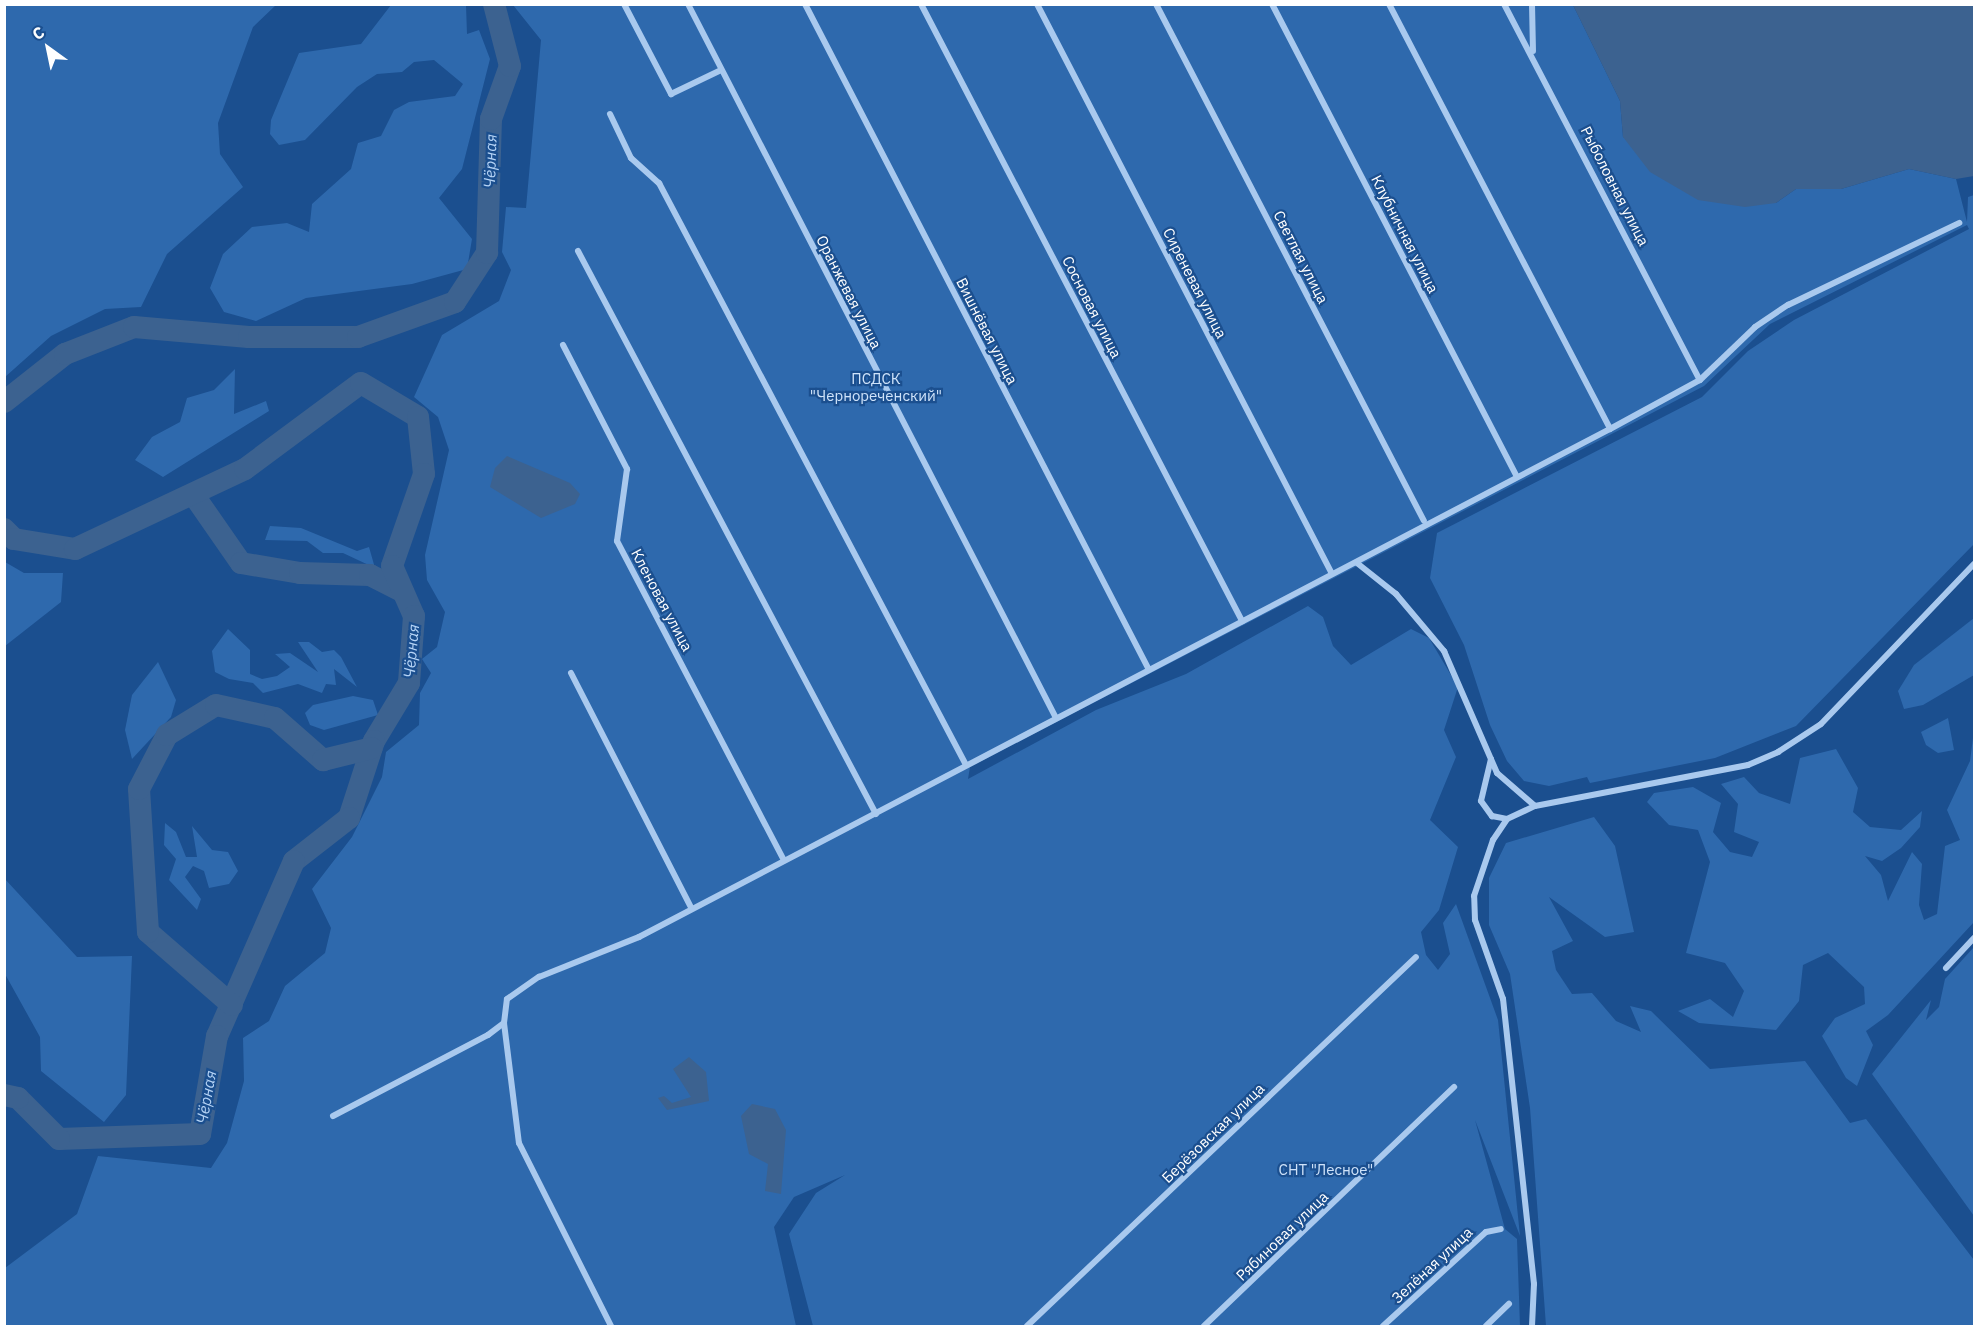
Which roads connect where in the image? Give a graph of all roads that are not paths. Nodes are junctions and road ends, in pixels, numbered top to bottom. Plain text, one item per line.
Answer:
1 (624, 4) edge
2 (688, 4) edge
3 (805, 4) edge
4 (921, 4) edge
5 (1037, 4) edge
6 (1156, 4) edge
7 (1272, 4) edge
8 (1389, 4) edge
9 (1504, 4) edge
10 (1532, 4) edge
11 (1533, 51) junction
12 (721, 70) junction
13 (609, 114) dead end
14 (1959, 223) dead end
15 (578, 251) dead end
16 (563, 345) dead end
17 (1700, 380) junction
18 (1610, 429) junction
19 (1516, 475) junction
20 (1424, 522) junction
21 (1357, 563) junction
22 (1974, 564) edge
23 (1331, 572) junction
24 (1242, 621) junction
25 (1148, 668) junction
26 (571, 673) dead end
27 (1056, 718) junction
28 (1491, 759) junction
29 (966, 765) junction
30 (1535, 806) junction
31 (876, 814) junction
32 (1507, 819) junction
33 (783, 859) junction
34 (690, 906) junction
35 (1974, 939) edge
36 (1416, 957) dead end
37 (1946, 968) dead end
38 (504, 1023) junction
39 (1454, 1088) dead end
40 (333, 1116) dead end
41 (1501, 1229) dead end
42 (1509, 1304) dead end
43 (611, 1326) edge
44 (1027, 1326) edge
45 (1204, 1326) edge
46 (1383, 1326) edge
47 (1486, 1326) edge
48 (1532, 1326) edge

1 - 12 street
2 - 12 street, Оранжевая улица
3 - 25 street, Вишнёвая улица
4 - 24 street, Сосновая улица
5 - 23 street, Сиреневая улица
6 - 20 street, Светлая улица
7 - 19 street, Клубничная улица
8 - 18 street
9 - 11 street, Рыболовная улица
10 - 11 street
11 - 17 street, Рыболовная улица
12 - 27 street, Оранжевая улица
13 - 29 street
14 - 17 street
15 - 31 street
16 - 33 street, Кленовая улица
17 - 18 street
18 - 19 street
19 - 20 street
20 - 21 street
21 - 23 street
21 - 28 street
22 - 30 street
23 - 24 street
24 - 25 street
25 - 27 street
26 - 34 street
27 - 29 street
28 - 30 street
28 - 32 street
29 - 31 street
30 - 32 street
31 - 33 street
32 - 48 street
33 - 34 street
34 - 38 street
35 - 37 street
36 - 44 street, Берёзовская улица
38 - 40 street
38 - 43 street
39 - 45 street, Рябиновая улица
41 - 46 street, Зелёная улица
42 - 47 street

